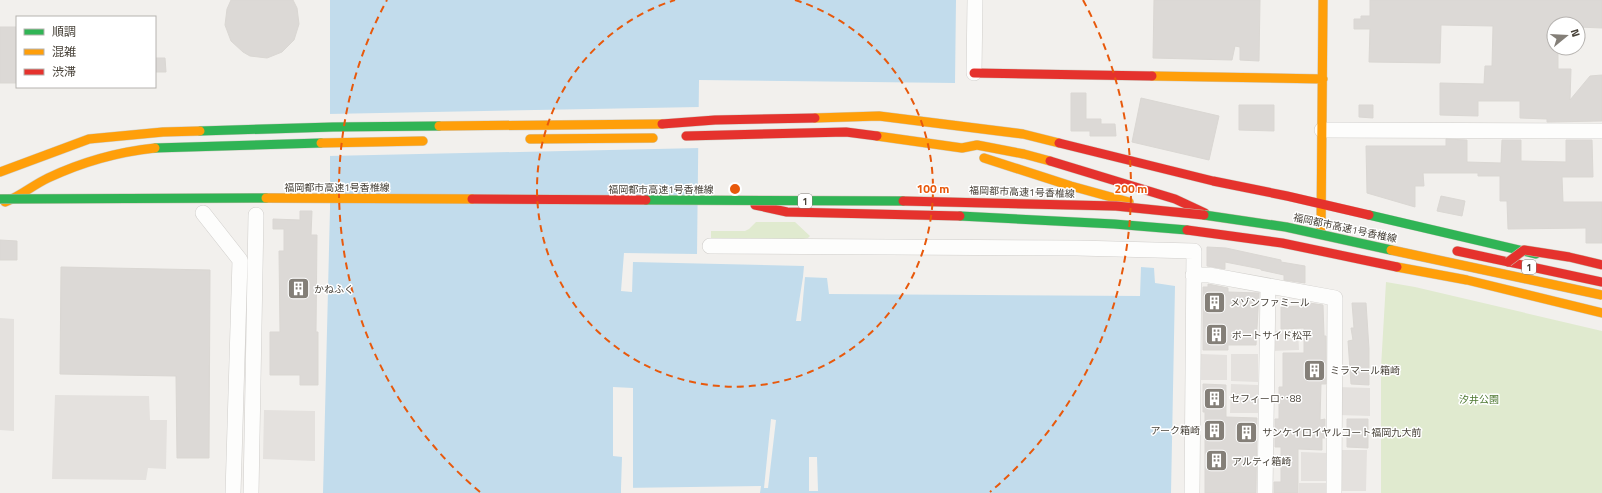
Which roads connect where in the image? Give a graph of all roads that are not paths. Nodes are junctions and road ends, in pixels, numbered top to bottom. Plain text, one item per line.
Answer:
1 (975, 0) edge
2 (1323, 0) edge
3 (974, 73) joint
4 (1323, 78) junction
5 (1322, 130) junction
6 (1602, 131) edge
7 (659, 137) dead end
8 (674, 137) dead end
9 (523, 139) dead end
10 (429, 140) dead end
11 (962, 148) junction
12 (0, 172) edge
13 (14, 188) dead end
14 (516, 190) dead end
15 (1058, 192) dead end
16 (50, 193) junction
17 (0, 194) edge
18 (0, 199) edge
19 (41, 199) junction
20 (731, 200) junction
21 (0, 203) edge
22 (1208, 204) dead end
23 (1322, 205) junction
24 (203, 213) dead end
25 (256, 215) dead end
26 (1209, 215) junction
27 (1311, 220) dead end
28 (1327, 223) dead end
29 (1321, 231) junction
30 (710, 246) dead end
31 (1449, 249) dead end
32 (1508, 262) junction
33 (1602, 265) edge
34 (1602, 272) edge
35 (1193, 275) junction
36 (1602, 282) edge
37 (1268, 286) junction
38 (1602, 292) edge
39 (1602, 295) edge
40 (1602, 313) edge
41 (233, 493) edge
42 (251, 493) edge
43 (1192, 493) edge
44 (1265, 493) edge
45 (1334, 493) edge

1 - 3 street
2 - 4 main road
3 - 4 main road
4 - 5 main road
5 - 6 street
5 - 23 main road
7 - 9 main road
8 - 11 main road
10 - 21 main road
11 - 26 main road
11 - 26 main road
12 - 23 main road
13 - 16 main road
14 - 16 main road, 福岡都市高速1号香椎線
15 - 22 main road, 福岡都市高速1号香椎線
16 - 17 main road, 福岡都市高速1号香椎線
17 - 19 main road, bridge
18 - 19 main road, 福岡都市高速1号香椎線 / 1, bridge
19 - 20 main road, 福岡都市高速1号香椎線 / 1, bridge
20 - 39 main road, 福岡都市高速1号香椎線 / 1, bridge
20 - 40 main road, bridge
23 - 29 main road
23 - 34 main road
24 - 41 street
25 - 42 street
26 - 29 main road
27 - 28 main road, 福岡都市高速1号香椎線
29 - 38 main road
30 - 35 street
31 - 32 main road, 1
32 - 33 main road, bridge
32 - 36 main road, 1
35 - 37 street
35 - 43 street
37 - 44 street
37 - 45 street

